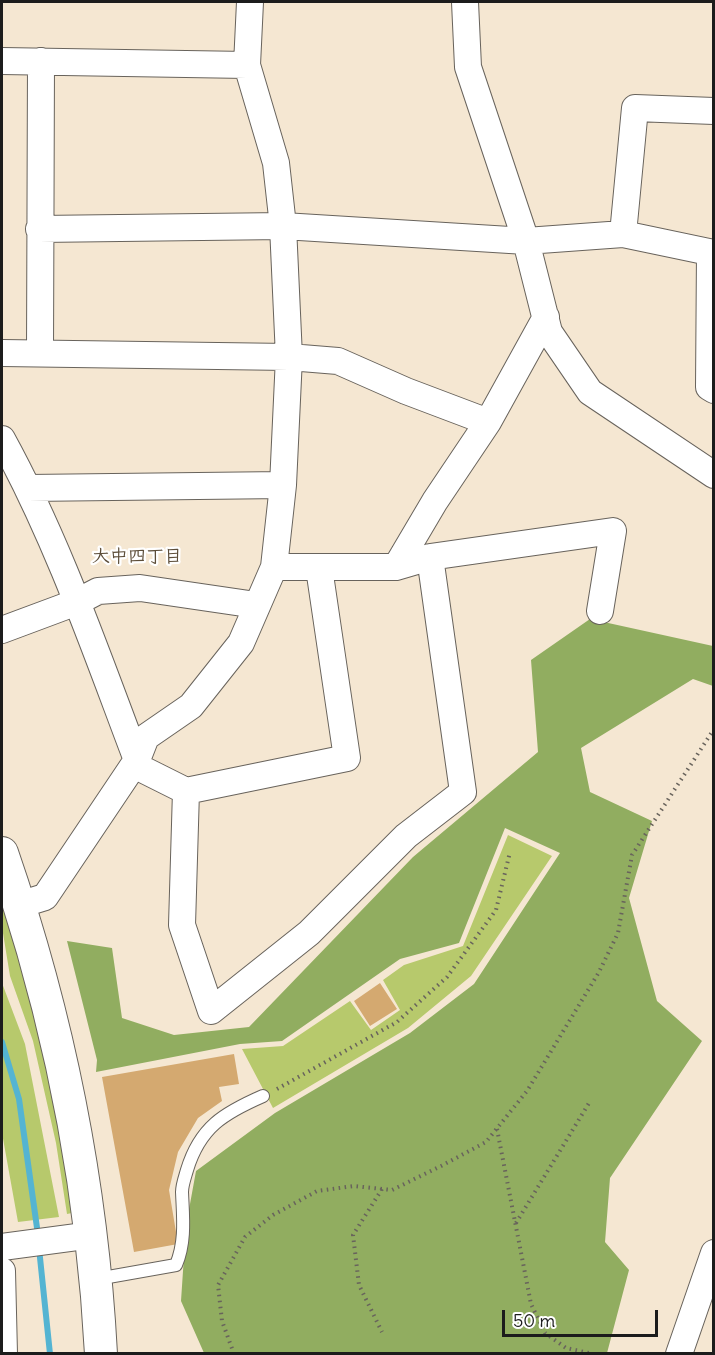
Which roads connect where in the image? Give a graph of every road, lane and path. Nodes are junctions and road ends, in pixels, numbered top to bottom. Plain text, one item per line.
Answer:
1 (250, 2) edge
2 (465, 2) edge
3 (2, 61) edge
4 (41, 62) junction
5 (247, 65) junction
6 (714, 111) edge
7 (283, 226) junction
8 (39, 229) junction
9 (622, 234) junction
10 (526, 241) junction
11 (712, 252) edge
12 (546, 317) junction
13 (2, 352) edge
14 (40, 352) junction
15 (289, 357) junction
16 (714, 390) edge
17 (488, 422) junction
18 (2, 439) edge
19 (714, 475) edge
20 (283, 485) junction
21 (28, 488) junction
22 (430, 557) junction
23 (274, 567) junction
24 (396, 567) junction
25 (319, 568) junction
26 (77, 603) junction
27 (256, 605) junction
28 (600, 610) dead end
29 (2, 630) edge
30 (714, 729) edge
31 (137, 760) junction
32 (186, 790) junction
33 (510, 852) dead end
34 (2, 853) edge
35 (19, 905) junction
36 (263, 1096) joint
37 (589, 1103) dead end
38 (496, 1128) junction
39 (382, 1189) junction
40 (515, 1224) junction
41 (92, 1235) junction
42 (13, 1246) edge
43 (714, 1253) edge
44 (2, 1271) edge
45 (96, 1279) junction
46 (382, 1332) dead end
47 (4, 1353) edge
48 (101, 1353) edge
49 (234, 1353) edge
50 (589, 1353) edge
51 (679, 1353) edge

1 - 5 street
2 - 10 street
3 - 4 street
4 - 5 street
4 - 8 street
5 - 7 street
6 - 9 street
7 - 8 street
7 - 10 street
7 - 15 street
8 - 14 street
9 - 10 street
9 - 11 street
10 - 12 street
11 - 16 street
12 - 17 street
12 - 19 street
13 - 14 street
14 - 15 street
15 - 17 street
15 - 20 street
17 - 24 street
18 - 21 street
20 - 21 street
20 - 23 street
21 - 26 street
22 - 24 street
22 - 28 street
22 - 32 street
23 - 25 street
23 - 27 street
24 - 25 street
25 - 32 street
26 - 27 street
26 - 29 street
26 - 31 street
27 - 31 street
30 - 38 path
31 - 32 street
31 - 35 street
33 - 36 path
34 - 35 street
35 - 41 street
36 - 45 lane
37 - 40 path
38 - 39 path
38 - 40 path
39 - 46 path
39 - 49 path
40 - 50 path
41 - 42 street
41 - 45 street
43 - 51 street
44 - 47 street
45 - 48 street

